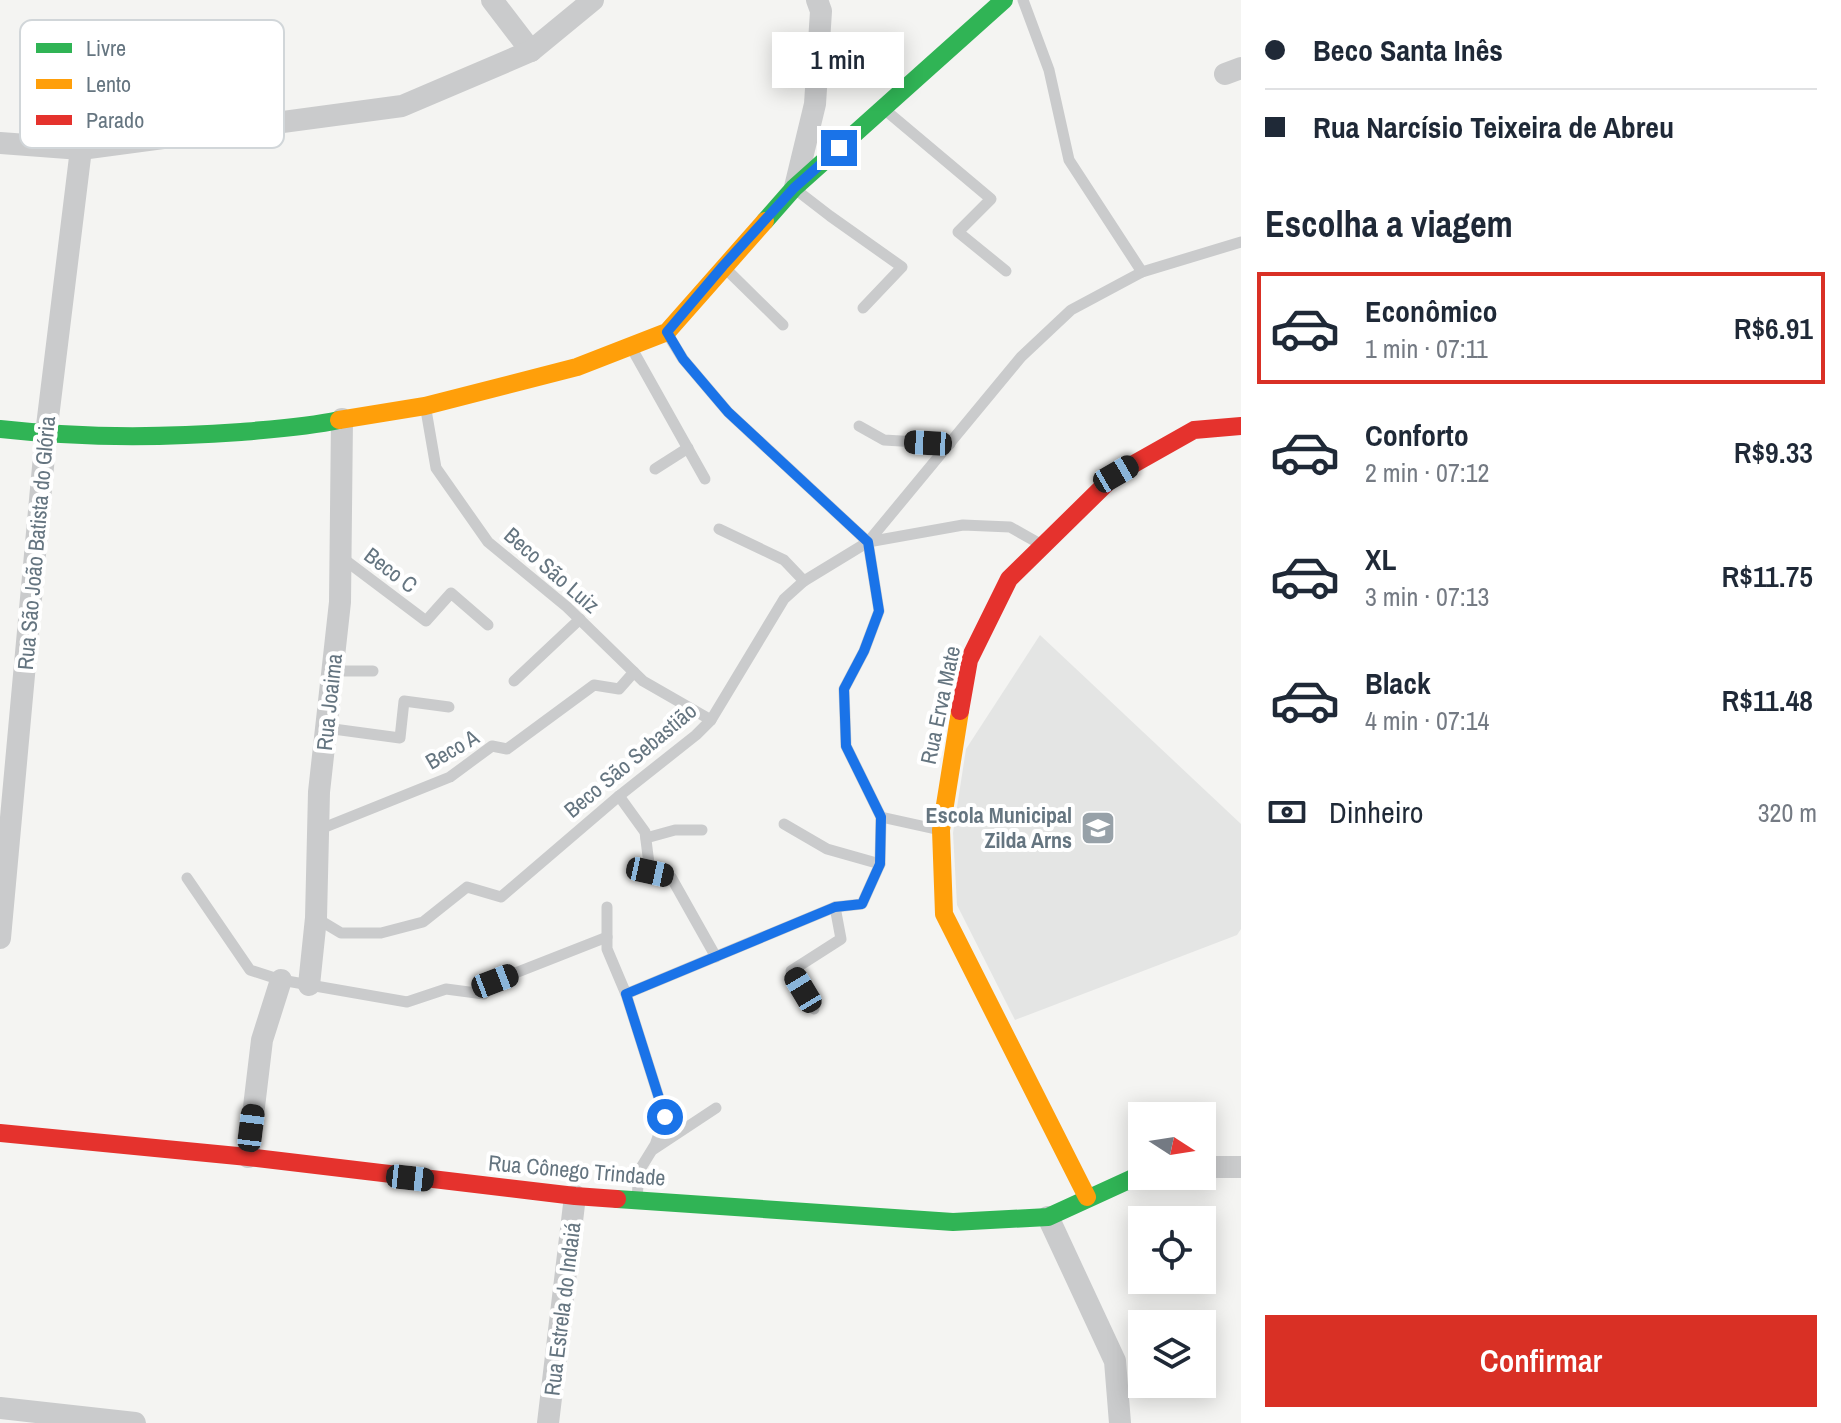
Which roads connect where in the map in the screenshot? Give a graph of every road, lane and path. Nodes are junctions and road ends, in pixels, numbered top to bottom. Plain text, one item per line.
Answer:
1 (492, 0) edge
2 (593, 0) edge
3 (817, 0) edge
4 (1004, 0) edge
5 (1023, 0) edge
6 (531, 51) junction
7 (883, 109) junction
8 (284, 122) edge
9 (0, 143) edge
10 (20, 144) edge
11 (68, 148) edge
12 (88, 148) edge
13 (81, 149) junction
14 (794, 188) junction
15 (1241, 242) edge
16 (723, 266) junction
17 (1006, 271) dead end
18 (1142, 272) junction
19 (863, 308) dead end
20 (783, 325) dead end
21 (667, 332) junction
22 (631, 346) junction
23 (425, 406) junction
24 (342, 419) junction
25 (859, 426) dead end
26 (1241, 426) edge
27 (0, 429) edge
28 (46, 434) junction
29 (950, 444) junction
30 (688, 448) junction
31 (655, 469) dead end
32 (705, 479) dead end
33 (719, 529) dead end
34 (868, 542) junction
35 (1043, 545) junction
36 (340, 557) junction
37 (804, 581) junction
38 (580, 619) junction
39 (488, 625) dead end
40 (333, 671) junction
41 (373, 671) dead end
42 (634, 672) junction
43 (514, 681) dead end
44 (449, 707) dead end
45 (711, 720) junction
46 (326, 728) junction
47 (619, 796) junction
48 (881, 817) junction
49 (784, 824) dead end
50 (318, 830) junction
51 (702, 830) dead end
52 (941, 830) junction
53 (646, 838) junction
54 (880, 864) junction
55 (187, 878) dead end
56 (607, 907) dead end
57 (835, 907) junction
58 (316, 918) junction
59 (607, 937) junction
60 (0, 938) edge
61 (716, 957) junction
62 (281, 980) junction
63 (309, 985) junction
64 (626, 994) junction
65 (814, 1009) dead end
66 (716, 1108) dead end
67 (0, 1133) edge
68 (650, 1152) junction
69 (248, 1157) junction
70 (1216, 1167) edge
71 (1241, 1167) edge
72 (1128, 1180) edge
73 (575, 1196) junction
74 (1087, 1197) junction
75 (637, 1200) junction
76 (1048, 1217) junction
77 (0, 1408) edge
78 (135, 1423) edge
79 (548, 1423) edge
80 (1120, 1423) edge

1 - 6 street
2 - 6 street
3 - 14 street
4 - 7 street
5 - 18 lane
6 - 8 street
7 - 14 street
7 - 17 lane
9 - 10 street
11 - 13 street
12 - 13 street
13 - 28 street, Rua São João Batista do Glória
14 - 16 street
14 - 19 lane
15 - 18 lane, Beco São Sebastião
16 - 20 lane
16 - 21 street
18 - 29 lane, Beco São Sebastião
21 - 22 street
21 - 34 lane
22 - 23 street
22 - 30 lane
23 - 24 street
23 - 38 lane, Beco São Luiz
24 - 28 street
24 - 36 street, Rua Joaima
25 - 29 lane
26 - 35 street, Rua Erva Mate
27 - 28 street
28 - 60 street, Rua São João Batista do Glória
29 - 34 lane, Beco São Sebastião
30 - 31 lane
30 - 32 lane
33 - 37 lane
34 - 35 lane
34 - 37 lane, Beco São Sebastião
34 - 48 lane
35 - 52 street, Rua Erva Mate
36 - 39 lane, Beco C
36 - 40 street, Rua Joaima
37 - 45 lane, Beco São Sebastião
38 - 42 lane, Beco São Luiz
38 - 43 lane
40 - 41 lane
40 - 46 street, Rua Joaima
42 - 45 lane, Beco São Luiz
42 - 50 lane, Beco A
44 - 46 lane
45 - 47 lane, Beco São Sebastião
46 - 50 street, Rua Joaima
47 - 53 lane
47 - 58 lane, Beco São Sebastião
48 - 52 lane
48 - 54 lane
49 - 54 lane
50 - 58 street, Rua Joaima
51 - 53 lane
52 - 74 street, Rua Erva Mate
53 - 61 lane
54 - 57 lane
55 - 62 lane
56 - 59 lane
57 - 61 lane
57 - 65 lane
58 - 63 street, Rua Joaima
59 - 63 lane
59 - 64 lane
61 - 64 lane
62 - 63 lane
62 - 69 street
64 - 68 lane
66 - 68 lane
67 - 69 street, Rua Cônego Trindade
68 - 75 lane
69 - 73 street, Rua Cônego Trindade
70 - 71 street
72 - 74 street, Rua Cônego Trindade
73 - 75 street, Rua Cônego Trindade
73 - 79 street, Rua Estrela do Indaiá
74 - 76 street, Rua Cônego Trindade
75 - 76 street, Rua Cônego Trindade
76 - 80 street
77 - 78 street

